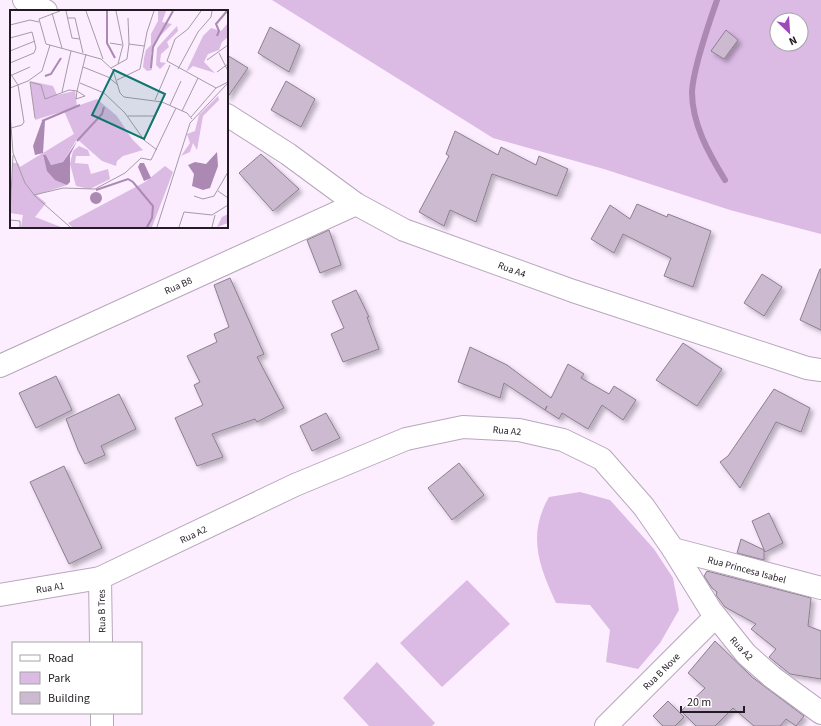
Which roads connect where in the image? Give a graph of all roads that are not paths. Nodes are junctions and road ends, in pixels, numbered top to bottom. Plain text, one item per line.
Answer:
1 (24, 0) edge
2 (44, 10) edge
3 (228, 116) edge
4 (356, 204) junction
5 (0, 366) edge
6 (821, 370) edge
7 (673, 550) junction
8 (100, 578) junction
9 (821, 588) edge
10 (0, 595) edge
11 (715, 617) junction
12 (101, 642) edge
13 (821, 713) edge
14 (102, 714) edge
15 (102, 726) edge
16 (606, 726) edge

1 - 2 street
3 - 4 street, Rua A4
4 - 5 street, Rua B8
4 - 6 street, Rua A4
7 - 8 street, Rua A2
7 - 9 street, Rua Princesa Isabel
7 - 11 street, Rua A2
8 - 10 street, Rua A1
8 - 12 street, Rua B Tres
11 - 13 street, Rua A2
11 - 16 street, Rua B Nove
14 - 15 street

